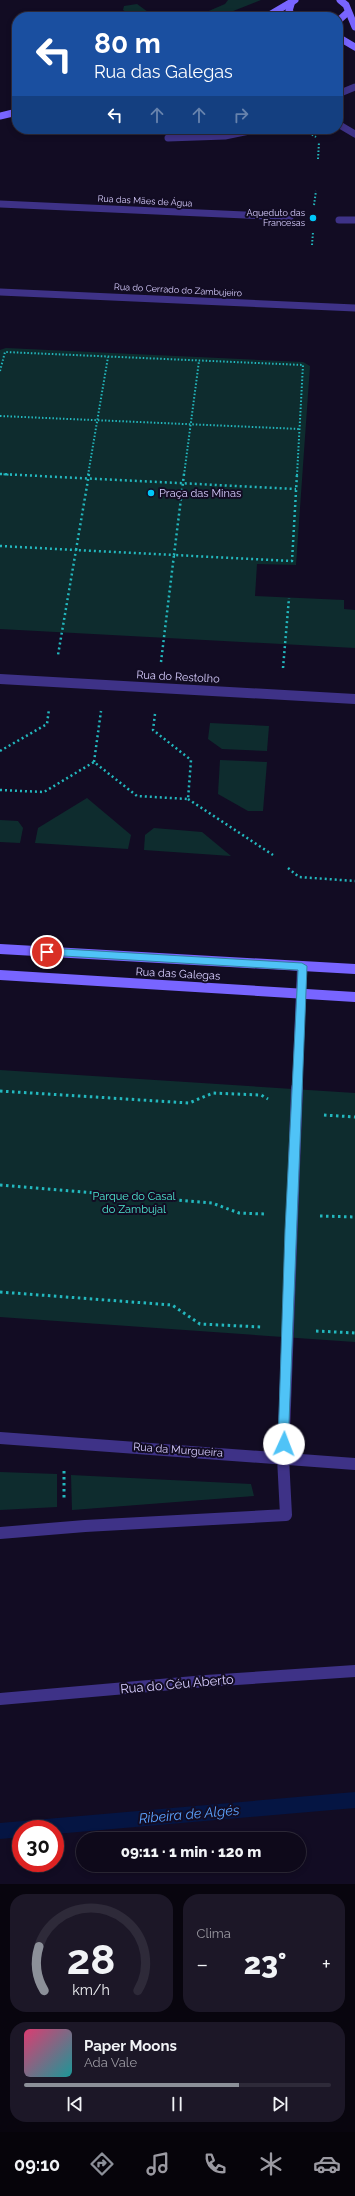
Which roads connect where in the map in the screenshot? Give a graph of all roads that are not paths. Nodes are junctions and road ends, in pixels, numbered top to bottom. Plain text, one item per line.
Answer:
1 (340, 0) edge
2 (294, 1) edge
3 (348, 6) edge
4 (275, 12) edge
5 (289, 12) edge
6 (355, 27) edge
7 (343, 40) edge
8 (355, 47) edge
9 (355, 87) edge
10 (343, 92) edge
11 (12, 113) edge
12 (0, 116) edge
13 (12, 120) edge
14 (0, 121) edge
15 (343, 127) edge
16 (235, 134) edge
17 (355, 134) edge
18 (168, 138) dead end
19 (0, 204) edge
20 (290, 217) dead end
21 (339, 220) dead end
22 (355, 220) edge
23 (0, 292) edge
24 (355, 308) edge
25 (0, 679) edge
26 (355, 699) edge
27 (0, 949) edge
28 (302, 966) junction
29 (355, 969) edge
30 (0, 975) edge
31 (301, 994) junction
32 (355, 997) edge
33 (0, 1438) edge
34 (284, 1458) junction
35 (355, 1464) edge
36 (0, 1533) edge
37 (355, 1671) edge
38 (0, 1699) edge

1 - 3 street
2 - 4 street
2 - 5 street
3 - 6 street
7 - 8 street
9 - 10 street
11 - 12 street
13 - 14 street
15 - 17 street
16 - 18 street
19 - 20 street, Rua das Mães de Água
21 - 22 street
23 - 24 street, Rua do Cerrado do Zambujeiro
25 - 26 street, Rua do Restolho
27 - 28 street, Rua das Galegas
28 - 29 street, Rua das Galegas
28 - 31 street
30 - 31 street, Rua das Galegas
31 - 32 street, Rua das Galegas
31 - 34 street
33 - 34 street, Rua da Murgueira
34 - 35 street, Rua da Murgueira
34 - 36 street
37 - 38 street, Rua do Céu Aberto

